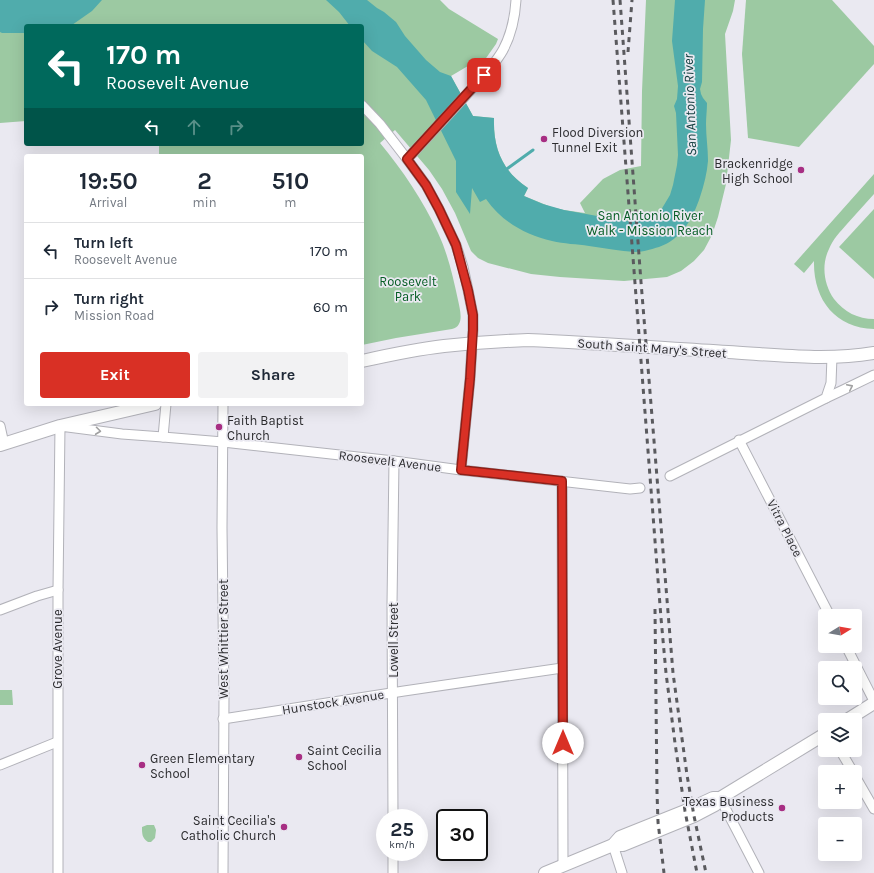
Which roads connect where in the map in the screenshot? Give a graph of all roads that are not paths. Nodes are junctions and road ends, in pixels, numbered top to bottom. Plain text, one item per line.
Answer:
1 (516, 0) edge
2 (364, 107) edge
3 (407, 159) junction
4 (472, 343) junction
5 (873, 356) edge
6 (832, 357) junction
7 (364, 361) edge
8 (874, 375) edge
9 (826, 398) junction
10 (146, 406) edge
11 (166, 406) edge
12 (223, 406) edge
13 (0, 426) edge
14 (60, 426) junction
15 (163, 437) junction
16 (739, 440) junction
17 (223, 442) junction
18 (2, 445) edge
19 (394, 461) junction
20 (461, 470) junction
21 (670, 476) dead end
22 (562, 481) junction
23 (640, 488) dead end
24 (58, 590) junction
25 (826, 609) edge
26 (0, 610) edge
27 (850, 653) edge
28 (562, 668) junction
29 (393, 692) junction
30 (874, 702) edge
31 (858, 713) edge
32 (223, 719) junction
33 (818, 738) edge
34 (57, 742) junction
35 (0, 765) edge
36 (862, 788) edge
37 (720, 798) junction
38 (393, 809) edge
39 (874, 809) edge
40 (614, 845) junction
41 (393, 861) edge
42 (563, 866) junction
43 (58, 873) edge
44 (223, 873) edge
45 (393, 873) edge
46 (545, 873) edge
47 (622, 873) edge
48 (759, 873) edge

1 - 3 street
2 - 3 street
3 - 4 street
4 - 6 main road, South Saint Mary's Street
4 - 7 main road
4 - 20 street
5 - 6 main road, South Saint Mary's Street
6 - 9 street
9 -> 8 street
9 - 16 street
10 - 14 main road, Roosevelt Avenue
11 - 15 street
12 - 17 street, West Whittier Street
13 - 18 street
14 -> 15 street, Roosevelt Avenue
14 - 18 main road, Roosevelt Avenue
14 - 24 street, Grove Avenue
15 - 17 street, Roosevelt Avenue
16 - 21 street
16 - 25 street, Vitra Place
17 - 19 street, Roosevelt Avenue
17 - 32 street, West Whittier Street
19 - 20 street, Roosevelt Avenue
19 - 29 street, Lowell Street
20 - 22 street, Roosevelt Avenue
22 - 23 street, Roosevelt Avenue
22 - 28 street
24 - 26 street
24 - 34 street, Grove Avenue
27 - 30 street
28 - 29 street, Hunstock Avenue
28 - 42 street
29 - 32 street, Hunstock Avenue
29 - 38 street, Lowell Street
30 - 31 main road
32 - 44 street, West Whittier Street
33 - 37 main road
34 - 35 street
34 - 43 street, Grove Avenue
36 - 39 street
37 - 40 main road
37 - 48 street
40 - 42 main road
40 - 47 street
41 - 45 street
42 - 46 main road

